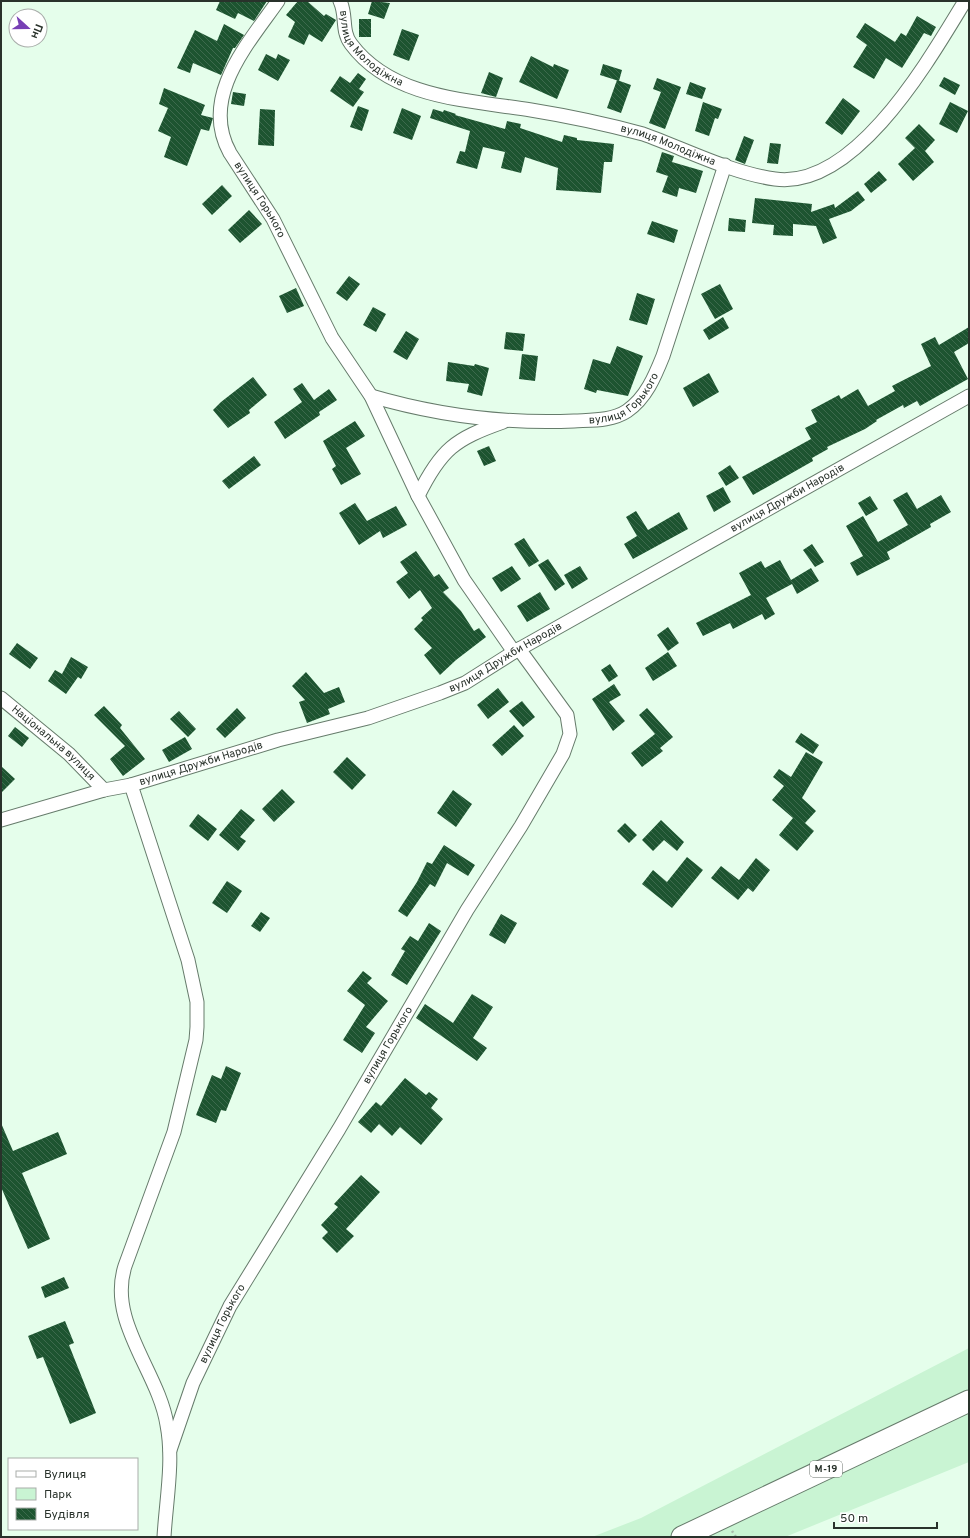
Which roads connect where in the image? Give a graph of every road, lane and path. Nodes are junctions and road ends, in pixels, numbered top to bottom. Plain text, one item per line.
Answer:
1 (278, 1) edge
2 (340, 1) edge
3 (965, 1) edge
4 (726, 165) junction
5 (371, 396) junction
6 (969, 396) edge
7 (507, 420) junction
8 (418, 496) junction
9 (517, 650) junction
10 (1, 698) edge
11 (131, 784) junction
12 (104, 790) junction
13 (1, 820) edge
14 (969, 1401) edge
15 (170, 1450) junction
16 (164, 1537) edge
17 (682, 1537) edge

1 - 5 street, вулиця Горького
2 - 4 street, вулиця Молодіжна
3 - 4 street, вулиця Молодіжна
4 - 7 street, вулиця Горького
5 - 7 street, вулиця Горького
5 - 8 street, вулиця Горького
6 - 9 street, вулиця Дружби Народів
7 - 8 street
8 - 9 street, вулиця Горького
9 - 11 street, вулиця Дружби Народів
9 - 15 street, вулиця Горького
10 - 12 street, Національна вулиця
11 - 12 street, вулиця Дружби Народів
11 - 15 street
12 - 13 street, вулиця Дружби Народів
14 - 17 highway, М-19
15 - 16 street

